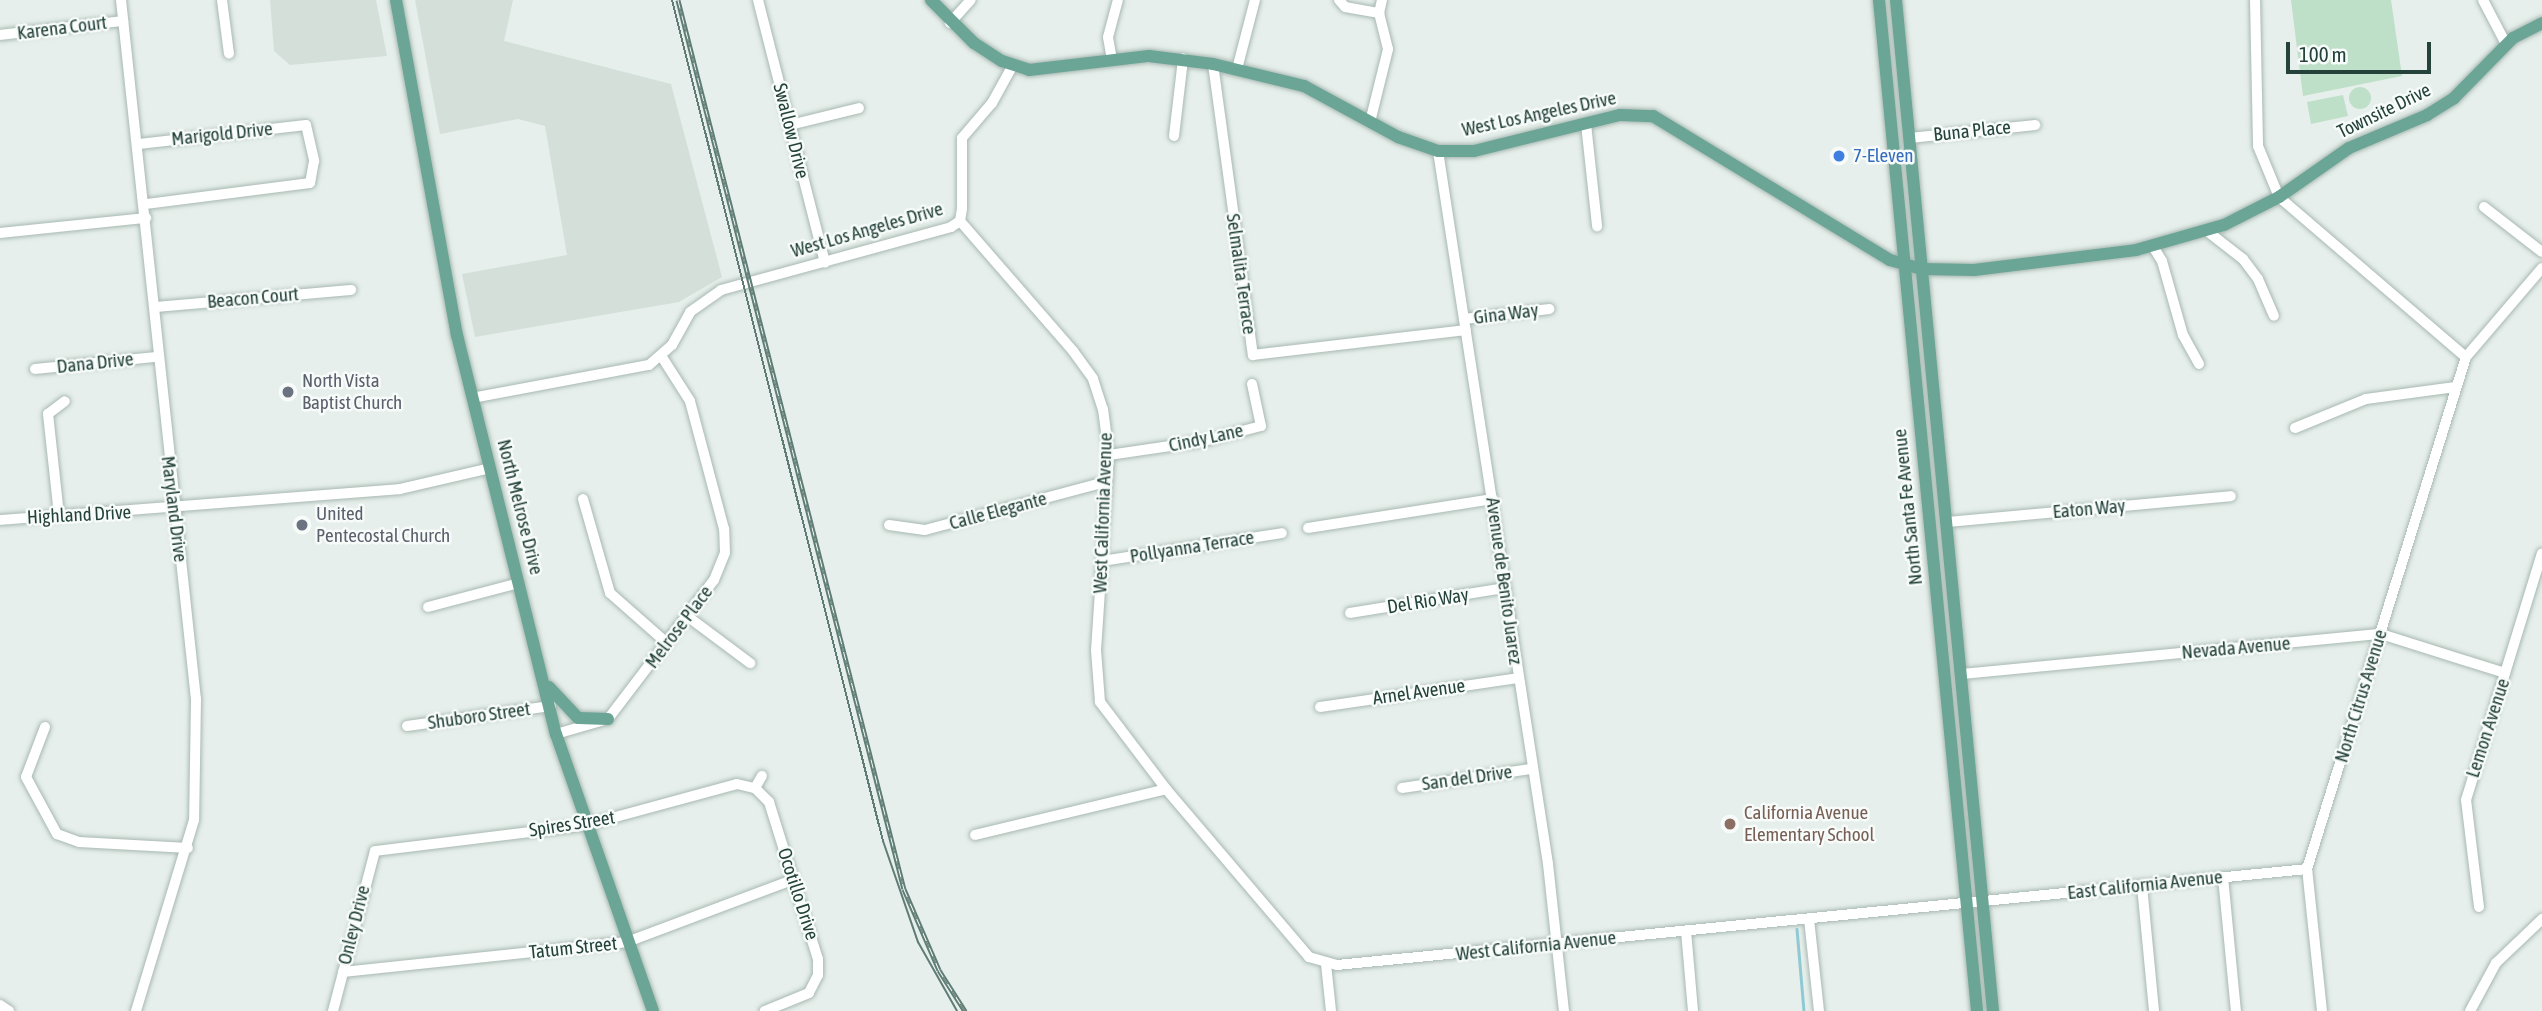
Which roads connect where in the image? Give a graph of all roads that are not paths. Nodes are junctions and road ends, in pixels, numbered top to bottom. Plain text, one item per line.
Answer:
1 (121, 0) edge
2 (222, 0) edge
3 (396, 0) edge
4 (758, 0) edge
5 (931, 0) edge
6 (971, 0) edge
7 (1118, 0) edge
8 (1255, 0) edge
9 (1339, 0) edge
10 (1382, 0) edge
11 (1879, 0) edge
12 (1896, 0) edge
13 (2255, 0) edge
14 (2483, 0) edge
15 (1379, 13) junction
16 (123, 21) junction
17 (950, 23) junction
18 (2542, 23) edge
19 (0, 35) edge
20 (2506, 44) junction
21 (229, 54) dead end
22 (1183, 59) junction
23 (1112, 60) junction
24 (1213, 64) junction
25 (1013, 65) junction
26 (1237, 69) junction
27 (859, 108) dead end
28 (1370, 122) junction
29 (1586, 124) junction
30 (790, 125) junction
31 (2035, 125) dead end
32 (1174, 136) dead end
33 (1910, 138) junction
34 (139, 144) junction
35 (1438, 152) junction
36 (2279, 197) junction
37 (145, 204) junction
38 (2484, 206) dead end
39 (146, 218) junction
40 (960, 221) junction
41 (1597, 226) dead end
42 (2207, 231) junction
43 (0, 233) edge
44 (2152, 246) junction
45 (2542, 252) edge
46 (825, 263) junction
47 (1904, 264) junction
48 (2542, 268) edge
49 (1922, 269) junction
50 (351, 290) dead end
51 (155, 307) junction
52 (1549, 309) dead end
53 (2274, 316) dead end
54 (1464, 319) junction
55 (1466, 330) junction
56 (156, 357) junction
57 (662, 357) junction
58 (2466, 357) junction
59 (2199, 364) dead end
60 (35, 369) dead end
61 (1252, 384) dead end
62 (2455, 387) junction
63 (472, 398) junction
64 (65, 401) dead end
65 (2295, 428) dead end
66 (1109, 455) junction
67 (491, 468) junction
68 (1106, 482) junction
69 (2231, 496) dead end
70 (583, 499) dead end
71 (1493, 499) junction
72 (173, 510) junction
73 (58, 515) junction
74 (0, 520) edge
75 (1947, 522) junction
76 (889, 525) dead end
77 (1308, 528) dead end
78 (1282, 533) dead end
79 (2542, 553) edge
80 (1102, 561) junction
81 (519, 583) junction
82 (1505, 588) junction
83 (428, 607) dead end
84 (1350, 613) dead end
85 (687, 616) junction
86 (2381, 634) junction
87 (667, 643) junction
88 (750, 663) dead end
89 (2505, 673) junction
90 (1962, 674) junction
91 (1518, 677) junction
92 (545, 681) junction
93 (551, 706) junction
94 (1320, 707) dead end
95 (608, 719) junction
96 (407, 726) dead end
97 (45, 727) dead end
98 (556, 734) junction
99 (1951, 739) junction
100 (1531, 769) junction
101 (762, 776) dead end
102 (755, 788) junction
103 (1402, 788) dead end
104 (1166, 789) junction
105 (1974, 804) junction
106 (586, 825) junction
107 (975, 835) dead end
108 (385, 846) joint
109 (188, 848) junction
110 (2306, 869) junction
111 (2223, 877) junction
112 (792, 880) junction
113 (2142, 886) junction
114 (1983, 903) junction
115 (1968, 904) junction
116 (2479, 907) dead end
117 (1809, 919) junction
118 (2542, 919) edge
119 (1686, 931) junction
120 (627, 942) junction
121 (1558, 943) junction
122 (1326, 964) junction
123 (343, 972) junction
124 (0, 1005) edge
125 (9, 1011) edge
126 (136, 1011) edge
127 (333, 1011) edge
128 (653, 1011) edge
129 (765, 1011) edge
130 (1331, 1011) edge
131 (1564, 1011) edge
132 (1693, 1011) edge
133 (1819, 1011) edge
134 (1977, 1011) edge
135 (1993, 1011) edge
136 (2154, 1011) edge
137 (2236, 1011) edge
138 (2322, 1011) edge
139 (2470, 1011) edge

1 - 16 street, Maryland Drive
2 - 21 street
3 - 63 main road, North Melrose Drive
4 - 30 street, Swallow Drive
5 - 17 main road
6 - 17 street
7 - 23 street
8 - 26 street
9 - 15 street
10 - 15 street
11 - 47 main road, North Santa Fe Avenue
12 - 33 main road, North Santa Fe Avenue
13 - 36 street
14 - 20 street
15 - 28 street
16 - 19 street, Karena Court
16 - 34 street, Maryland Drive
17 - 25 main road
18 - 20 main road, Townsite Drive
20 - 36 main road, Townsite Drive
22 - 23 main road, West Los Angeles Drive
22 - 24 main road, West Los Angeles Drive
22 - 32 street
23 - 25 main road, West Los Angeles Drive
24 - 26 main road, West Los Angeles Drive
24 - 55 street, Selmalita Terrace
25 - 40 street, West Los Angeles Drive
26 - 28 main road, West Los Angeles Drive
27 - 30 street
28 - 35 main road, West Los Angeles Drive
29 - 35 main road, West Los Angeles Drive
29 - 41 street
29 - 47 main road, West Los Angeles Drive
30 - 46 street, Swallow Drive
31 - 33 street, Buna Place
33 - 49 main road, North Santa Fe Avenue
34 - 37 street, Maryland Drive
34 - 37 street, Marigold Drive
35 - 54 street, Avenue de Benito Juarez
36 - 42 main road, Townsite Drive
36 - 58 street
37 - 39 street, Maryland Drive
38 - 45 street
39 - 43 street
39 - 51 street, Maryland Drive
40 - 46 street, West Los Angeles Drive
40 - 66 street, West California Avenue
42 - 44 main road, Townsite Drive
42 - 53 street
44 - 49 main road, Townsite Drive
44 - 59 street
46 - 57 street, West Los Angeles Drive
47 - 49 main road, West Los Angeles Drive
47 - 99 main road, North Santa Fe Avenue
48 - 58 street
49 - 75 main road, North Santa Fe Avenue
50 - 51 street, Beacon Court
51 - 56 street, Maryland Drive
52 - 54 street, Gina Way
54 - 55 street, Avenue de Benito Juarez
55 - 71 street, Avenue de Benito Juarez
56 - 60 street, Dana Drive
56 - 72 street, Maryland Drive
57 - 63 street
57 - 85 street, Melrose Place
58 - 62 street, North Citrus Avenue
61 - 66 street, Cindy Lane
62 - 65 street
62 - 86 street, North Citrus Avenue
63 - 67 main road, North Melrose Drive
64 - 73 street
66 - 68 street, West California Avenue
67 - 72 street, Highland Drive
67 - 81 main road, North Melrose Drive
68 - 76 street, Calle Elegante
68 - 80 street, West California Avenue
69 - 75 street, Eaton Way
70 - 87 street
71 - 77 street
71 - 82 street, Avenue de Benito Juarez
72 - 73 street, Highland Drive
72 - 109 street, Maryland Drive
73 - 74 street, Highland Drive
75 - 90 main road, North Santa Fe Avenue
78 - 80 street, Pollyanna Terrace
79 - 89 street, Lemon Avenue
80 - 104 street, West California Avenue
81 - 83 street
81 - 92 main road, North Melrose Drive
82 - 84 street, Del Rio Way
82 - 91 street, Avenue de Benito Juarez
85 - 87 street, Melrose Place
85 - 88 street
86 - 89 street, Nevada Avenue
86 - 90 street, Nevada Avenue
86 - 110 street, North Citrus Avenue
87 - 95 street, Melrose Place
89 - 116 street, Lemon Avenue
90 - 105 main road, North Santa Fe Avenue
91 - 94 street, Arnel Avenue
91 - 100 street, Avenue de Benito Juarez
92 - 93 main road, North Melrose Drive
92 - 95 main road
93 - 96 street, Shuboro Street
93 - 98 main road, North Melrose Drive
95 - 98 street
97 - 109 street
98 - 106 main road, North Melrose Drive
99 - 105 main road
99 - 115 main road, North Santa Fe Avenue
100 - 103 street, San del Drive
100 - 121 street, Avenue de Benito Juarez
101 - 102 street
102 - 106 street, Spires Street
102 - 112 street, Ocotillo Drive
104 - 107 street
104 - 122 street, West California Avenue
105 - 114 main road, North Santa Fe Avenue
106 - 108 street, Spires Street
106 - 120 main road, North Melrose Drive
108 - 123 street, Onley Drive
109 - 126 street, Maryland Drive
110 - 111 street, East California Avenue
110 - 138 street, North Citrus Avenue
111 - 113 street, East California Avenue
111 - 137 street
112 - 120 street, Tatum Street
112 - 129 street, Ocotillo Drive
113 - 114 street, East California Avenue
113 - 136 street
114 - 115 street, West California Avenue
114 - 135 main road, North Santa Fe Avenue
115 - 117 street, West California Avenue
115 - 134 main road, North Santa Fe Avenue
117 - 119 street, West California Avenue
117 - 133 street
118 - 139 street
119 - 121 street, West California Avenue
119 - 132 street
120 - 123 street, Tatum Street
120 - 128 main road, North Melrose Drive
121 - 122 street, West California Avenue
121 - 131 street, Avenue de Benito Juarez
122 - 130 street
123 - 127 street, Onley Drive
124 - 125 street

